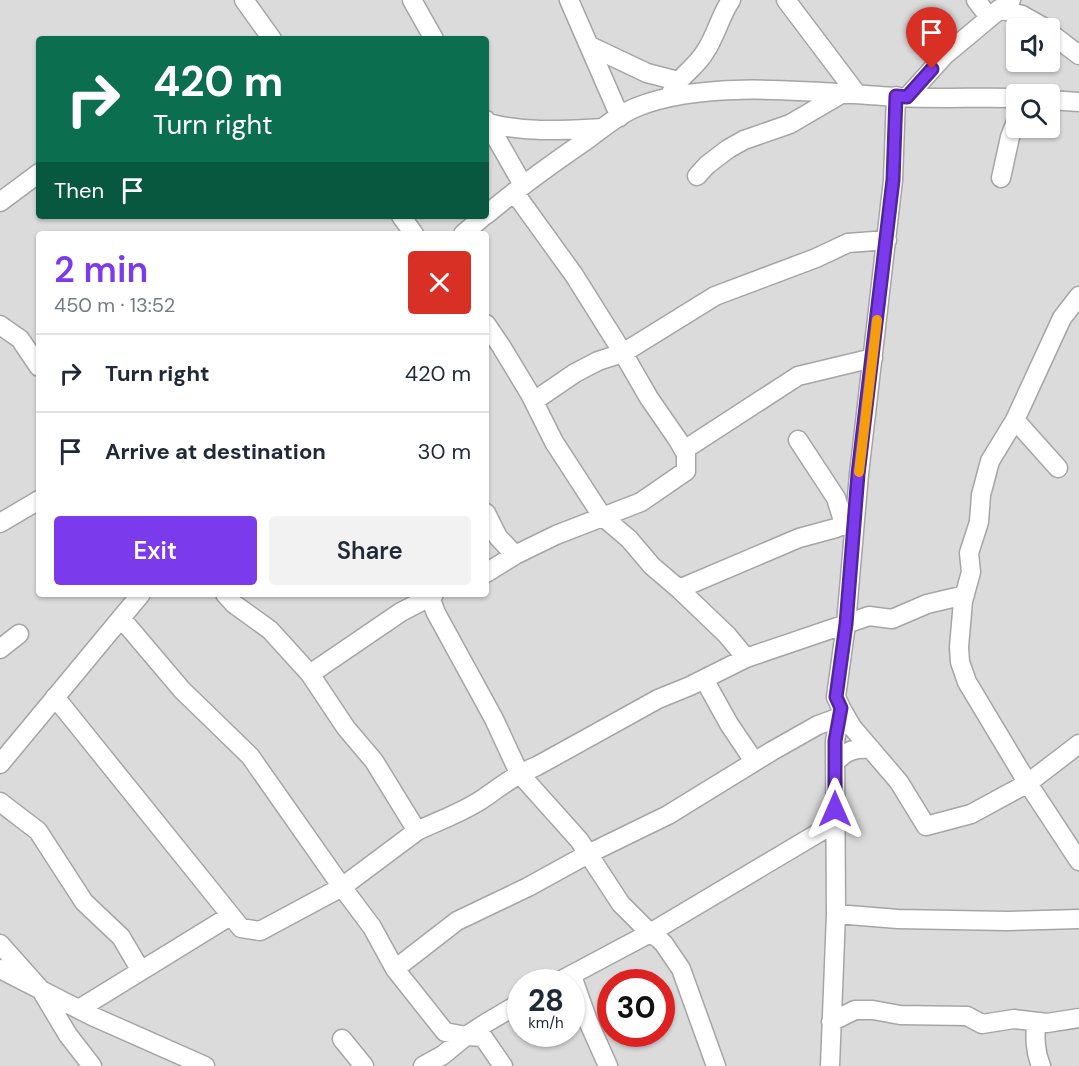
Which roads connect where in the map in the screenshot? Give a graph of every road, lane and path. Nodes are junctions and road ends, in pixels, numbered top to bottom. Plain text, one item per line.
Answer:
1 (245, 0) edge
2 (412, 0) edge
3 (569, 0) edge
4 (731, 0) edge
5 (786, 0) edge
6 (976, 0) edge
7 (999, 9) edge
8 (1027, 18) edge
9 (270, 36) edge
10 (432, 36) edge
11 (1060, 41) edge
12 (590, 45) junction
13 (1079, 55) edge
14 (678, 81) junction
15 (850, 93) junction
16 (669, 97) junction
17 (901, 97) junction
18 (1006, 98) edge
19 (1060, 101) edge
20 (1079, 102) edge
21 (620, 117) junction
22 (489, 122) edge
23 (489, 126) edge
24 (602, 128) junction
25 (1010, 138) edge
26 (36, 175) edge
27 (697, 176) dead end
28 (1001, 178) dead end
29 (518, 188) junction
30 (0, 202) edge
31 (489, 212) edge
32 (480, 219) edge
33 (466, 231) edge
34 (886, 240) junction
35 (1079, 296) edge
36 (0, 325) edge
37 (489, 334) edge
38 (494, 350) edge
39 (623, 353) junction
40 (873, 358) junction
41 (36, 363) edge
42 (534, 401) junction
43 (1015, 420) junction
44 (798, 441) dead end
45 (684, 450) junction
46 (1058, 468) dead end
47 (36, 502) edge
48 (602, 516) junction
49 (489, 519) edge
50 (850, 522) junction
51 (0, 523) edge
52 (515, 555) junction
53 (489, 571) edge
54 (679, 589) junction
55 (965, 595) junction
56 (138, 597) edge
57 (228, 597) edge
58 (428, 597) edge
59 (432, 597) edge
60 (121, 618) junction
61 (846, 624) junction
62 (19, 634) dead end
63 (0, 649) edge
64 (746, 658) junction
65 (310, 674) junction
66 (704, 679) junction
67 (55, 698) junction
68 (840, 712) junction
69 (1079, 744) edge
70 (871, 749) junction
71 (754, 761) junction
72 (835, 763) junction
73 (0, 764) edge
74 (519, 773) junction
75 (1028, 783) junction
76 (0, 802) edge
77 (835, 823) junction
78 (417, 831) junction
79 (1077, 853) edge
80 (588, 854) junction
81 (342, 887) junction
82 (836, 914) junction
83 (230, 916) junction
84 (1079, 919) edge
85 (650, 933) junction
86 (0, 944) edge
87 (0, 969) edge
88 (396, 969) junction
89 (583, 969) edge
90 (141, 971) junction
91 (41, 990) junction
92 (79, 1009) junction
93 (507, 1011) edge
94 (585, 1016) edge
95 (1079, 1018) edge
96 (831, 1022) junction
97 (1036, 1022) junction
98 (466, 1036) junction
99 (342, 1039) dead end
100 (92, 1066) edge
101 (205, 1066) edge
102 (364, 1066) edge
103 (423, 1066) edge
104 (503, 1066) edge
105 (609, 1066) edge
106 (716, 1066) edge
107 (830, 1066) edge
108 (1041, 1066) edge

1 - 9 street
2 - 10 street
3 - 12 street
4 - 14 street
5 - 15 street
6 - 7 street
7 - 8 street
7 - 17 street
11 - 13 street
12 - 14 street
12 - 21 street
14 - 16 street
15 - 16 street
15 - 17 street
15 - 27 street
16 - 21 street
17 - 18 street
17 - 34 street
19 - 20 street
21 - 24 street
22 - 24 street
23 - 29 street
24 - 29 street
25 - 28 street
26 - 30 street
29 - 31 street
29 - 39 street
32 - 33 street
34 - 39 street
34 - 40 street
35 - 43 street
36 - 41 street
37 - 38 street
38 - 42 street
39 - 42 street
39 - 45 street
40 - 45 street
40 - 50 street
42 - 48 street
43 - 46 street
43 - 55 street
44 - 50 street
45 - 48 street
47 - 51 street
48 - 52 street
48 - 54 street
49 - 52 street
50 - 54 street
50 - 61 street
52 - 53 street
54 - 64 street
55 - 61 street
55 - 75 street
56 - 60 street
57 - 65 street
58 - 65 street
59 - 74 street
60 - 67 street
60 - 81 street
61 - 64 street
61 - 68 street
62 - 63 street
64 - 66 street
65 - 78 street
66 - 71 street
66 - 74 street
67 - 73 street
67 - 83 street
68 - 70 street
68 - 71 street
68 - 72 street
69 - 75 street
70 - 72 street
70 - 75 street
71 - 80 street
72 - 77 street
74 - 78 street
74 - 80 street
75 - 79 street
76 - 90 street
77 - 82 street
77 - 85 street
78 - 81 street
80 - 85 street
80 - 88 street
81 - 83 street
81 - 88 street
82 - 84 street
82 - 96 street
83 - 90 street
85 - 89 street
85 - 106 street
86 - 91 street
87 - 91 street
88 - 98 street
90 - 92 street
91 - 92 street
91 - 100 street
92 - 101 street
93 - 98 street
94 - 105 street
95 - 97 street
96 - 97 street
96 - 107 street
97 - 108 street
98 - 103 street
98 - 104 street
99 - 102 street

